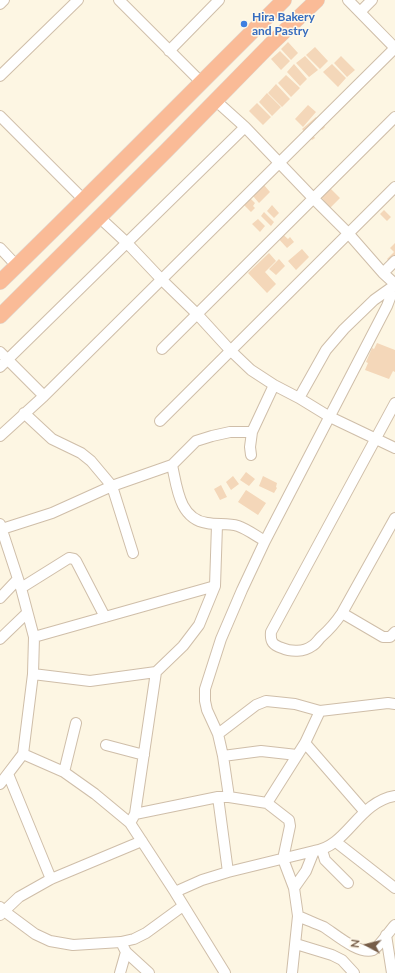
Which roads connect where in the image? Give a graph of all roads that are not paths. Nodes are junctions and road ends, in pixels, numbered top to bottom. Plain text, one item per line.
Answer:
1 (4, 0) edge
2 (78, 0) edge
3 (119, 0) edge
4 (219, 0) edge
5 (284, 0) edge
6 (317, 0) edge
7 (348, 0) edge
8 (372, 0) edge
9 (0, 4) edge
10 (360, 12) junction
11 (395, 48) edge
12 (169, 51) junction
13 (0, 76) edge
14 (201, 82) junction
15 (215, 100) junction
16 (0, 116) edge
17 (395, 117) edge
18 (245, 127) junction
19 (279, 162) junction
20 (395, 186) edge
21 (313, 198) junction
22 (84, 200) junction
23 (99, 217) junction
24 (348, 232) junction
25 (127, 243) junction
26 (0, 248) edge
27 (395, 261) edge
28 (17, 266) junction
29 (383, 273) junction
30 (162, 280) junction
31 (0, 282) edge
32 (395, 285) edge
33 (197, 314) junction
34 (0, 316) edge
35 (162, 349) dead end
36 (230, 350) junction
37 (0, 352) edge
38 (8, 359) junction
39 (0, 368) edge
40 (274, 385) junction
41 (44, 396) junction
42 (299, 398) junction
43 (395, 403) edge
44 (24, 413) junction
45 (330, 417) junction
46 (160, 421) dead end
47 (252, 432) junction
48 (0, 436) edge
49 (376, 439) junction
50 (395, 448) edge
51 (251, 455) dead end
52 (172, 465) junction
53 (112, 486) junction
54 (395, 518) edge
55 (217, 525) junction
56 (1, 528) edge
57 (265, 541) junction
58 (133, 553) dead end
59 (20, 584) junction
60 (215, 586) junction
61 (0, 598) edge
62 (27, 613) junction
63 (342, 613) junction
64 (105, 617) junction
65 (395, 632) edge
66 (34, 637) junction
67 (0, 639) edge
68 (156, 672) junction
69 (34, 674) junction
70 (395, 704) edge
71 (320, 711) junction
72 (76, 723) dead end
73 (218, 734) junction
74 (305, 743) junction
75 (106, 744) dead end
76 (23, 754) junction
77 (297, 754) junction
78 (144, 755) junction
79 (224, 756) junction
80 (64, 772) junction
81 (8, 774) junction
82 (0, 784) edge
83 (395, 796) edge
84 (218, 797) junction
85 (229, 797) junction
86 (267, 803) junction
87 (365, 812) junction
88 (132, 819) junction
89 (142, 841) junction
90 (336, 842) junction
91 (318, 851) junction
92 (283, 859) junction
93 (228, 872) junction
94 (51, 879) junction
95 (348, 883) dead end
96 (294, 888) junction
97 (395, 888) edge
98 (175, 892) junction
99 (183, 906) junction
100 (1, 911) edge
101 (298, 916) junction
102 (395, 925) edge
103 (386, 935) junction
104 (122, 942) junction
105 (296, 944) junction
106 (126, 952) junction
107 (120, 973) edge
108 (149, 973) edge
109 (225, 973) edge
110 (292, 973) edge
111 (354, 973) edge
112 (392, 973) edge

1 - 9 street
2 - 13 street
3 - 12 street
4 - 12 street
5 - 14 highway
6 - 15 highway
7 - 10 street
8 - 10 street
10 - 11 street
11 - 19 street
12 - 14 street
14 - 22 highway
15 - 18 street
15 - 23 highway
16 - 22 street
17 - 21 street
18 - 19 street
18 - 25 street
19 - 21 street
19 - 30 street
20 - 24 street
21 - 24 street
21 - 33 street
22 - 28 highway
23 - 25 street
23 - 34 highway
24 - 29 street
24 - 36 street
25 - 30 street
25 - 38 street
26 - 28 street
27 - 29 street
28 - 31 highway
29 - 32 street
30 - 33 street
30 - 41 street
32 - 42 street
32 - 45 street
33 - 35 street
33 - 36 street
36 - 40 street
36 - 46 street
37 - 38 street
38 - 39 street
38 - 41 street
40 - 42 street
40 - 47 street
41 - 44 street
42 - 45 street
43 - 49 street
44 - 48 street
44 - 53 street
45 - 49 street
45 - 57 street
47 - 51 street
47 - 52 street
49 - 50 street
49 - 63 street
52 - 53 street
52 - 55 street
53 - 56 street
53 - 58 street
54 - 63 street
55 - 57 street
55 - 60 street
56 - 59 street
57 - 73 street
59 - 61 street
59 - 62 street
59 - 64 street
60 - 64 street
60 - 68 street
62 - 66 street
62 - 67 street
63 - 65 street
64 - 66 street
66 - 69 street
68 - 69 street
68 - 78 street
69 - 76 street
70 - 71 street
71 - 73 street
71 - 74 street
72 - 80 street
73 - 79 street
74 - 77 street
74 - 87 street
75 - 78 street
76 - 80 street
76 - 81 street
77 - 79 street
77 - 86 street
78 - 88 street
79 - 85 street
80 - 88 street
81 - 82 street
81 - 94 street
83 - 87 street
84 - 85 street
84 - 88 street
84 - 93 street
85 - 86 street
86 - 92 street
87 - 90 street
88 - 89 street
89 - 94 street
89 - 98 street
90 - 91 street
90 - 97 street
91 - 92 street
91 - 95 street
91 - 96 street
92 - 93 street
92 - 96 street
93 - 98 street
94 - 100 street
96 - 101 street
98 - 99 street
99 - 104 street
99 - 109 street
100 - 104 street
101 - 103 street
101 - 105 street
102 - 103 street
103 - 112 street
104 - 106 street
105 - 110 street
105 - 111 street
106 - 107 street
106 - 108 street

